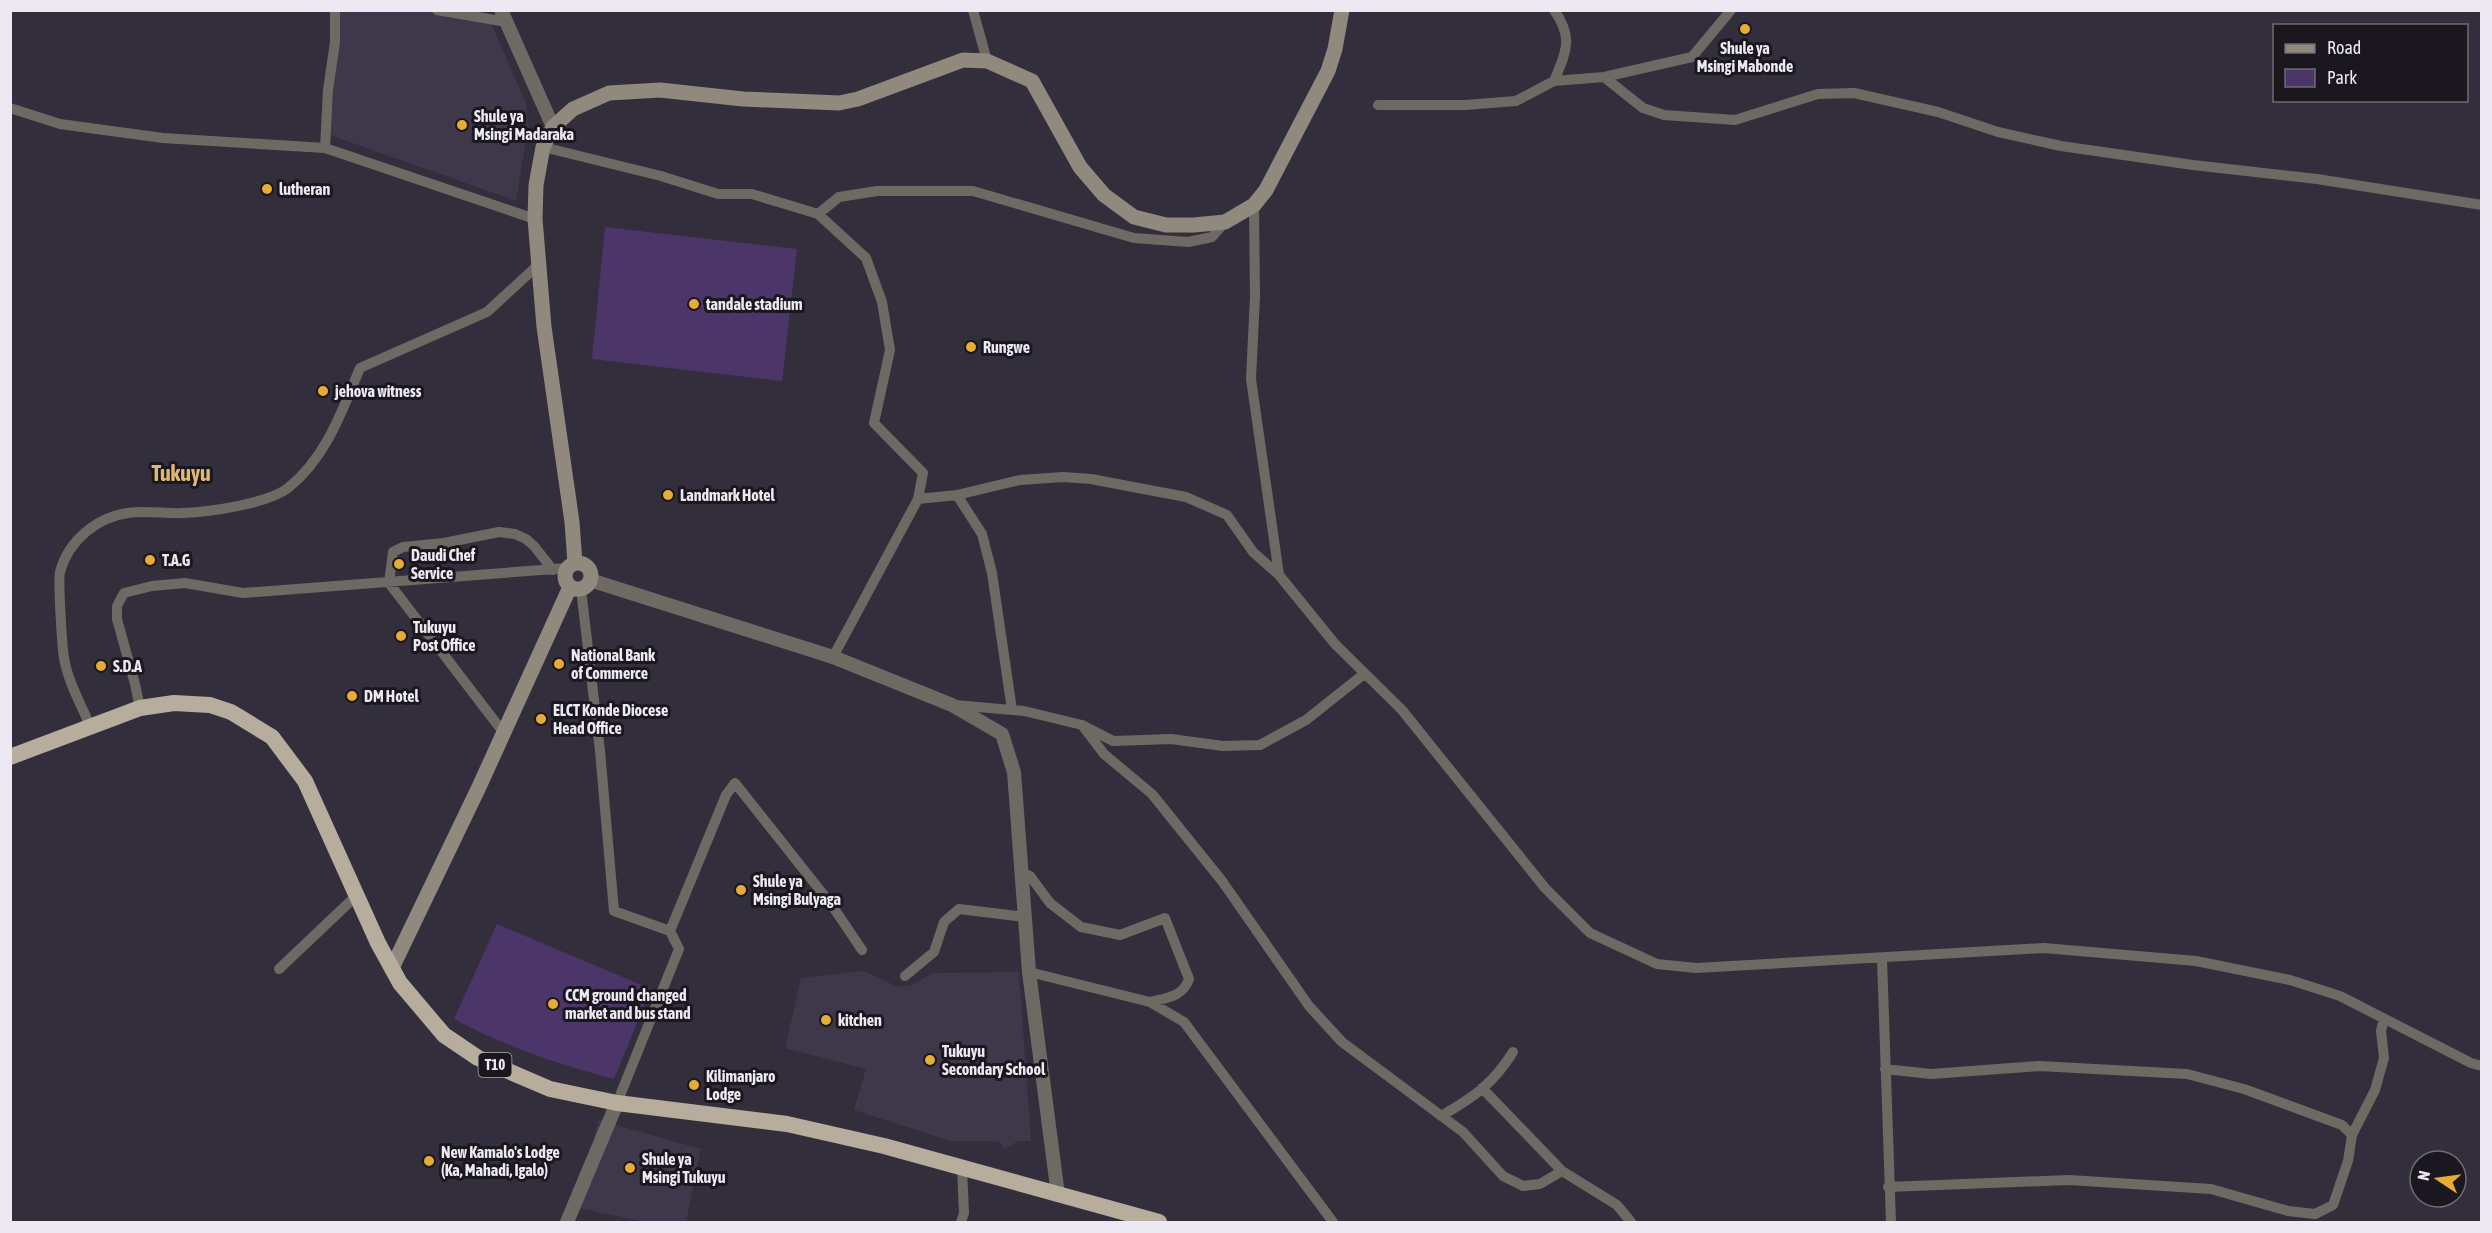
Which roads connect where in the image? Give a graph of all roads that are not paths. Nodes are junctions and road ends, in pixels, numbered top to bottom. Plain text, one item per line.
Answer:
1 (335, 10) edge
2 (437, 10) edge
3 (973, 10) edge
4 (1342, 10) edge
5 (1554, 10) edge
6 (1731, 10) edge
7 (504, 16) edge
8 (987, 61) junction
9 (1604, 77) junction
10 (1554, 81) junction
11 (1378, 105) dead end
12 (10, 108) edge
13 (553, 127) junction
14 (543, 147) junction
15 (325, 148) junction
16 (1254, 205) junction
17 (2481, 206) edge
18 (818, 214) junction
19 (535, 219) junction
20 (1225, 222) junction
21 (537, 266) junction
22 (957, 495) junction
23 (918, 499) junction
24 (565, 567) junction
25 (1279, 574) junction
26 (389, 583) junction
27 (581, 585) junction
28 (833, 657) junction
29 (1364, 674) junction
30 (952, 705) junction
31 (140, 708) junction
32 (1012, 710) junction
33 (1082, 725) junction
34 (90, 726) junction
35 (503, 732) junction
36 (10, 757) edge
37 (1022, 873) junction
38 (356, 896) junction
39 (1025, 917) junction
40 (670, 931) junction
41 (862, 950) dead end
42 (1882, 959) junction
43 (392, 968) junction
44 (279, 969) dead end
45 (1029, 972) junction
46 (905, 976) dead end
47 (1150, 1002) junction
48 (2384, 1019) junction
49 (1513, 1052) dead end
50 (2481, 1066) edge
51 (1885, 1069) junction
52 (1482, 1088) junction
53 (617, 1103) junction
54 (1441, 1116) junction
55 (2352, 1135) junction
56 (962, 1168) junction
57 (1562, 1172) junction
58 (1888, 1187) junction
59 (1058, 1195) junction
60 (1127, 1218) edge
61 (567, 1222) edge
62 (574, 1222) edge
63 (961, 1222) edge
64 (1159, 1222) edge
65 (1333, 1222) edge
66 (1631, 1222) edge
67 (1891, 1222) edge

1 - 15 street
2 - 7 street
3 - 8 street
4 - 16 main road
5 - 10 street
6 - 9 street
7 - 13 street
8 - 13 main road
8 - 20 main road
9 - 10 street
9 - 17 street
10 - 11 street
12 - 15 street
13 - 14 main road
14 - 18 street
14 - 19 main road
15 - 19 street
16 - 20 main road
16 - 25 street
18 - 20 street
18 - 23 street
19 - 21 main road
21 - 24 main road
21 - 34 street
22 - 23 street
22 - 25 street
22 - 32 street
23 - 28 street
24 - 26 street
24 - 26 street
24 - 27 main road
24 - 27 main road
25 - 29 street
26 - 31 street
26 - 35 street
27 - 28 street
27 - 35 main road
27 - 40 street
28 - 30 street
29 - 33 street
29 - 42 street
30 - 32 street
30 - 37 street
31 - 34 highway, T10
31 - 38 highway, T10
32 - 33 street
33 - 54 street
34 - 36 highway, T10
35 - 43 main road
37 - 39 street
37 - 47 street
38 - 43 highway, T10
38 - 44 street
39 - 45 street
39 - 46 street
40 - 41 street
40 - 53 street
42 - 48 street
42 - 51 street
43 - 53 highway, T10
45 - 47 street
45 - 59 street
47 - 65 street
48 - 50 street
48 - 55 street
49 - 52 street
51 - 55 street
51 - 58 street
52 - 54 street
52 - 57 street
53 - 56 highway, T10
53 - 61 street
54 - 57 street
55 - 58 street
56 - 59 highway, T10
56 - 63 street
57 - 66 street
58 - 67 street
59 - 60 highway, T10
60 - 64 highway, T10
61 - 62 street

